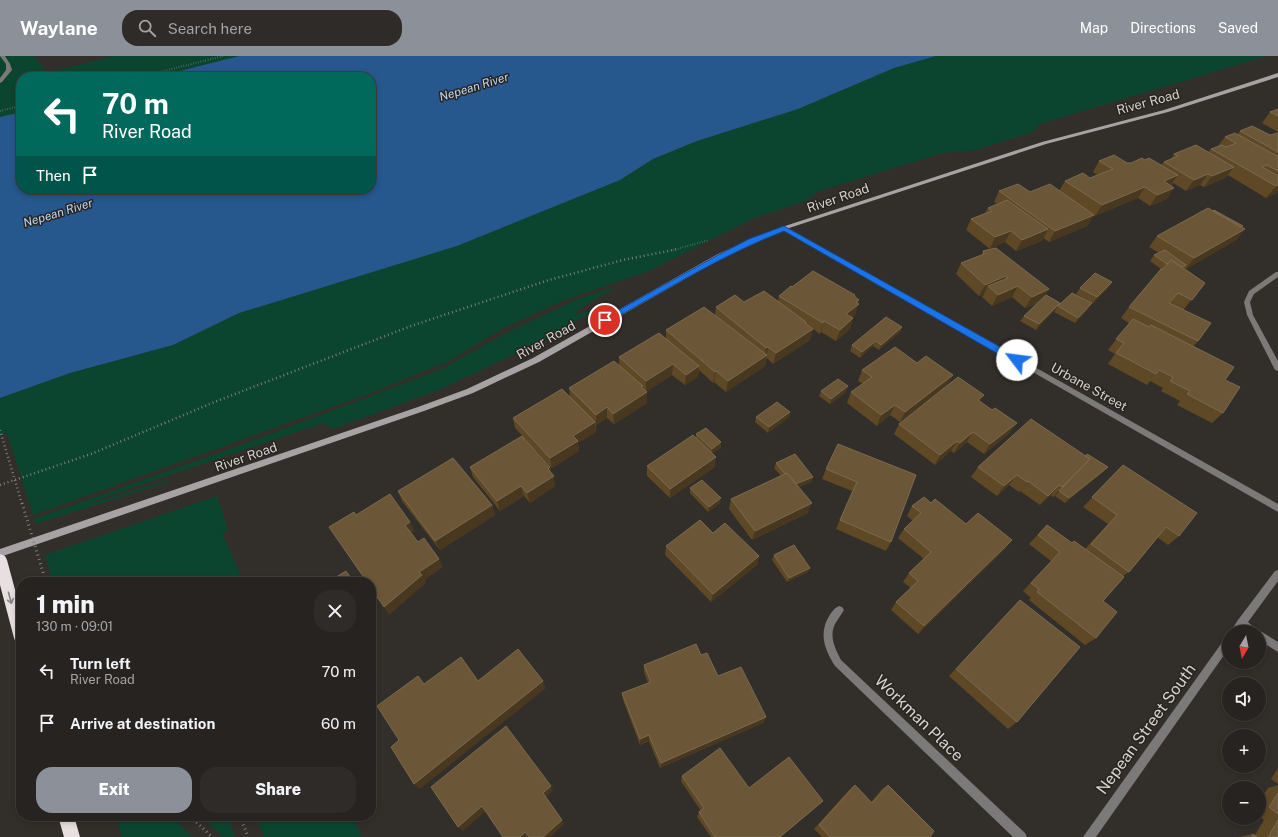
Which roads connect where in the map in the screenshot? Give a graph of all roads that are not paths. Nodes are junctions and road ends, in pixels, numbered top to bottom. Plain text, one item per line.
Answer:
1 (2, 56) edge
2 (1278, 75) edge
3 (0, 81) edge
4 (784, 228) junction
5 (1278, 274) edge
6 (1278, 368) edge
7 (1278, 508) edge
8 (0, 554) edge
9 (0, 560) edge
10 (1278, 574) edge
11 (839, 610) dead end
12 (16, 619) edge
13 (1241, 624) edge
14 (1266, 639) edge
15 (1278, 647) edge
16 (1222, 650) edge
17 (67, 821) edge
18 (72, 837) edge
19 (1021, 837) edge
20 (1089, 837) edge

1 - 3 street
2 - 4 street, River Road
4 - 7 street, Urbane Street
4 - 8 street, River Road
5 - 6 street
9 -> 12 highway
10 - 13 street
11 - 19 street, Workman Place
14 - 15 street
16 - 20 street, Nepean Street South
17 - 18 highway

